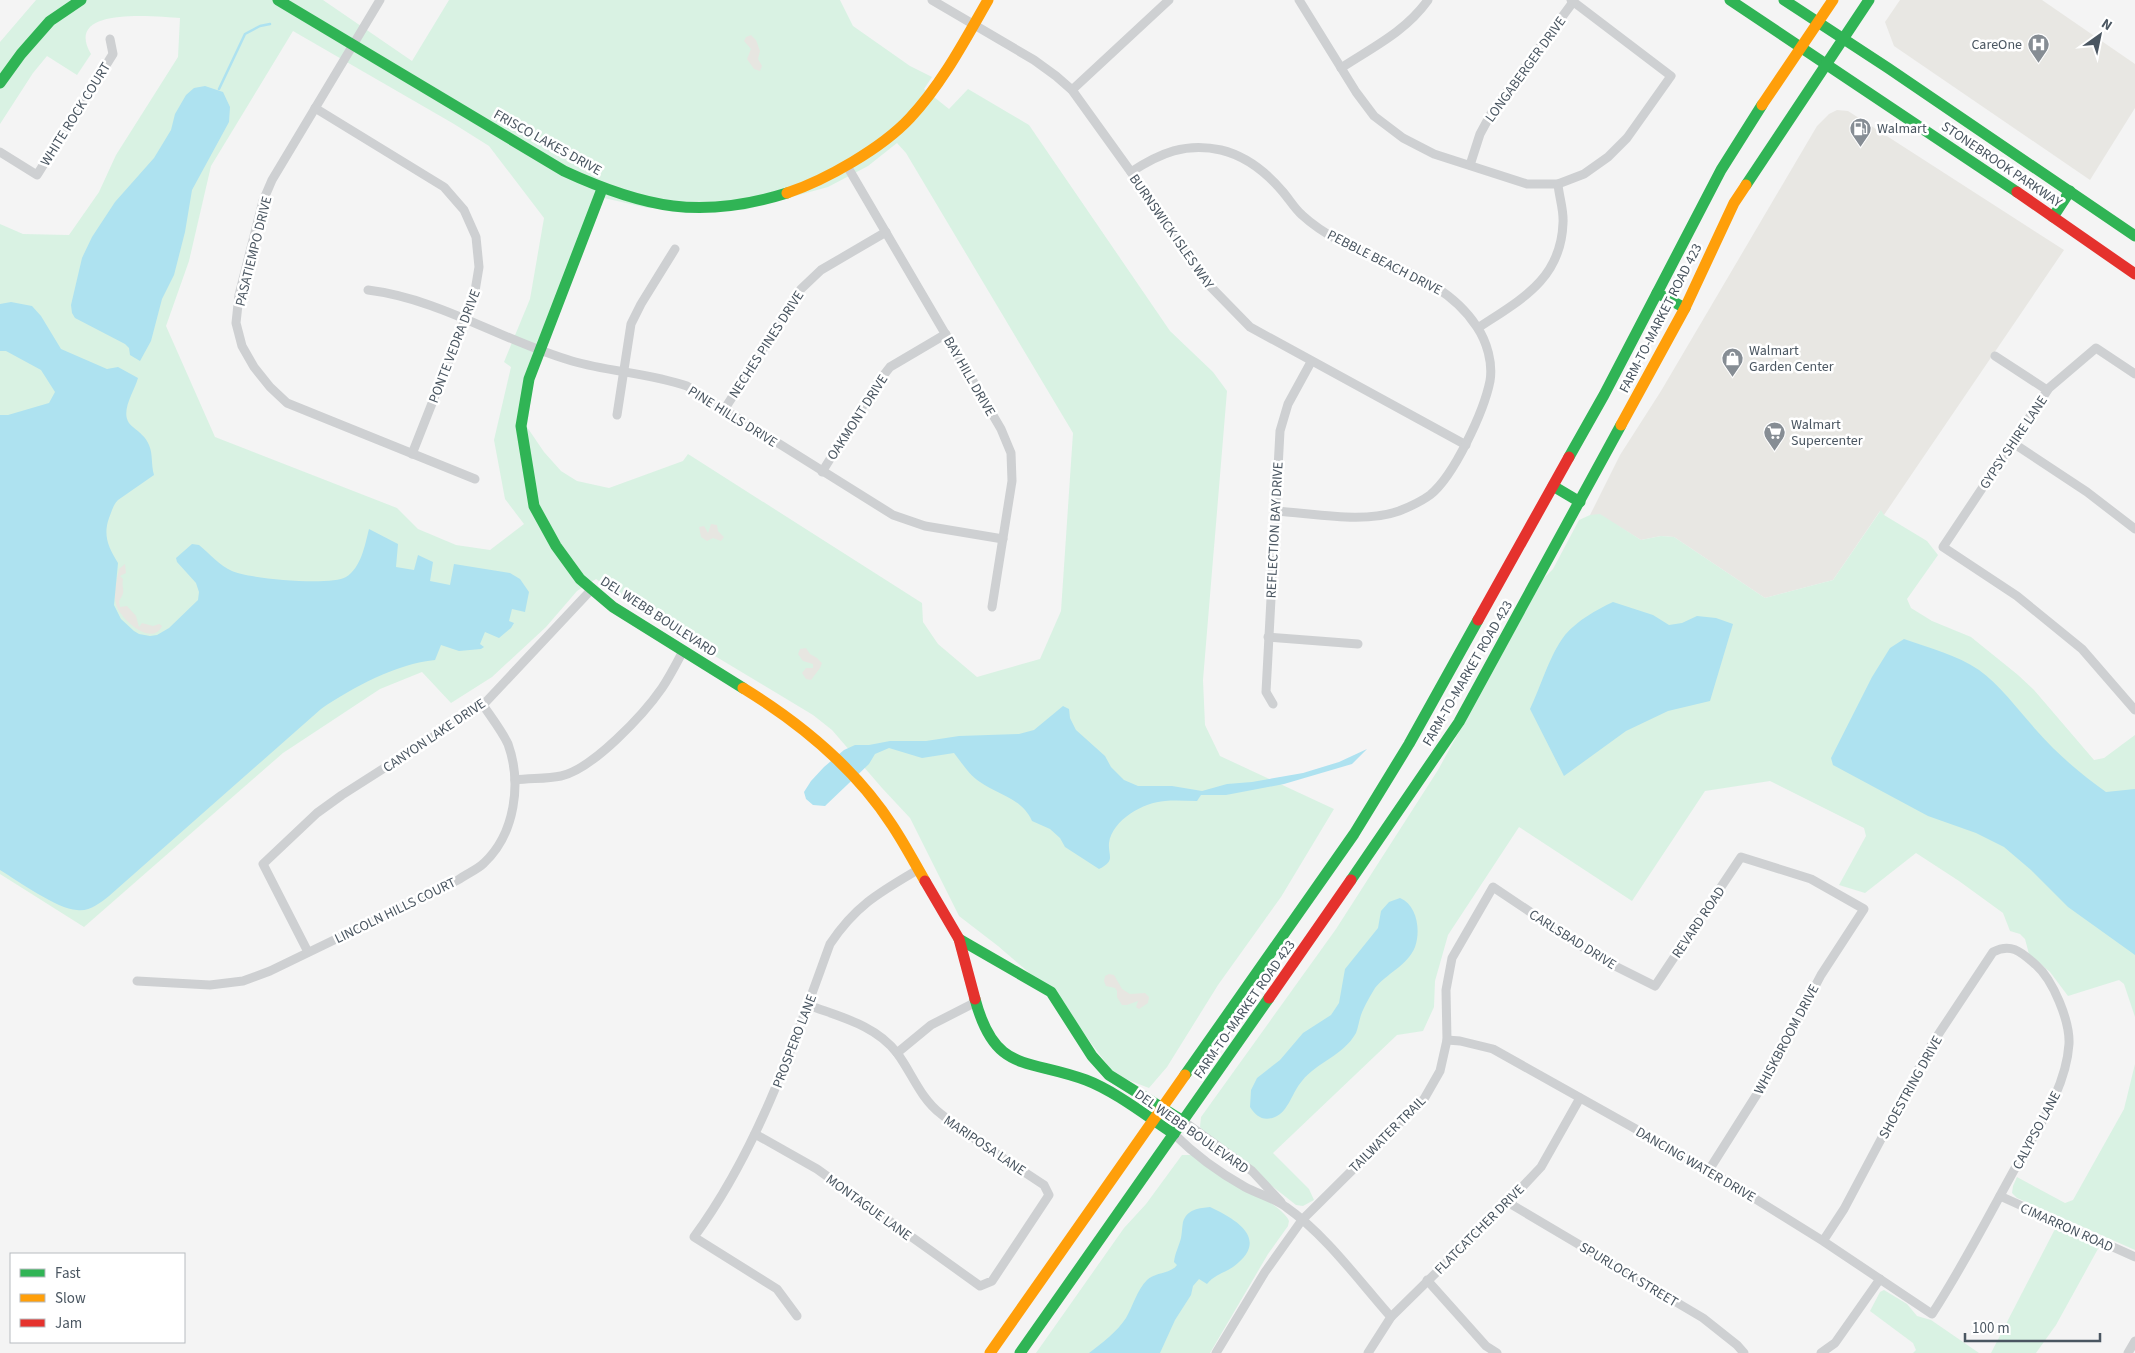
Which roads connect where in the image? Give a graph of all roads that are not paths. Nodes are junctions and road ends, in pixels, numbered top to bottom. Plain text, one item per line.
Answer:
1 (81, 0) edge
2 (278, 0) edge
3 (380, 0) edge
4 (932, 0) edge
5 (988, 0) edge
6 (1299, 0) edge
7 (1428, 0) edge
8 (1730, 0) edge
9 (1784, 0) edge
10 (1833, 0) edge
11 (1869, 0) edge
12 (1572, 1) edge
13 (1163, 2) edge
14 (1818, 22) junction
15 (973, 25) junction
16 (110, 39) dead end
17 (1843, 39) junction
18 (352, 45) junction
19 (1801, 47) junction
20 (1826, 64) junction
21 (1341, 68) junction
22 (0, 83) edge
23 (1072, 90) junction
24 (315, 108) junction
25 (0, 152) edge
26 (1470, 165) junction
27 (847, 166) junction
28 (1131, 172) junction
29 (1558, 184) junction
30 (602, 189) junction
31 (2070, 191) junction
32 (2053, 217) junction
33 (886, 232) junction
34 (2135, 236) edge
35 (675, 249) dead end
36 (2135, 274) edge
37 (368, 290) dead end
38 (1657, 293) junction
39 (1685, 308) junction
40 (466, 319) junction
41 (1478, 328) junction
42 (946, 334) junction
43 (540, 349) junction
44 (1995, 356) dead end
45 (1311, 362) junction
46 (624, 372) junction
47 (2135, 374) edge
48 (2047, 390) junction
49 (724, 410) junction
50 (616, 415) dead end
51 (2012, 443) junction
52 (1466, 444) junction
53 (412, 454) junction
54 (822, 472) junction
55 (475, 479) dead end
56 (1553, 486) junction
57 (1580, 502) junction
58 (1274, 510) junction
59 (2135, 529) edge
60 (1002, 539) junction
61 (591, 590) junction
62 (992, 607) dead end
63 (1268, 637) junction
64 (1358, 644) dead end
65 (683, 651) junction
66 (1273, 704) dead end
67 (483, 705) junction
68 (2135, 710) edge
69 (514, 780) junction
70 (919, 869) junction
71 (1493, 887) joint
72 (1864, 909) joint
73 (959, 939) junction
74 (2011, 948) joint
75 (308, 952) junction
76 (136, 980) dead end
77 (1655, 986) joint
78 (976, 1002) junction
79 (808, 1005) junction
80 (1447, 1040) junction
81 (897, 1053) junction
82 (1580, 1098) junction
83 (1162, 1108) junction
84 (1154, 1120) junction
85 (1183, 1122) junction
86 (755, 1134) junction
87 (1174, 1134) junction
88 (1709, 1170) junction
89 (2000, 1196) junction
90 (1509, 1201) junction
91 (1284, 1205) junction
92 (1302, 1220) junction
93 (1822, 1241) junction
94 (2135, 1257) edge
95 (1880, 1279) junction
96 (1427, 1280) junction
97 (980, 1286) joint
98 (1932, 1314) joint
99 (797, 1316) dead end
100 (1392, 1317) junction
101 (2135, 1341) edge
102 (990, 1353) edge
103 (1020, 1353) edge
104 (1216, 1353) edge
105 (1368, 1353) edge
106 (1497, 1353) edge
107 (1744, 1353) edge
108 (1821, 1353) edge
109 (2128, 1353) edge

1 - 22 main road
2 - 18 main road, FRISCO LAKES DRIVE
3 - 18 street, PASATIEMPO DRIVE
4 - 15 street, BURNSWICK ISLES WAY
5 - 15 main road, FRISCO LAKES DRIVE
6 - 21 street
7 - 21 street
8 - 19 main road, STONEBROOK PARKWAY
9 - 14 main road, STONEBROOK PARKWAY
10 - 14 main road, FARM-TO-MARKET ROAD 423
11 - 17 main road, FARM-TO-MARKET ROAD 423
12 - 26 street, LONGABERGER DRIVE
12 - 29 street
13 - 23 street
14 - 17 main road, STONEBROOK PARKWAY
14 - 19 main road, FARM-TO-MARKET ROAD 423
15 - 23 street, BURNSWICK ISLES WAY
15 - 27 main road, FRISCO LAKES DRIVE
16 - 25 street, WHITE ROCK COURT
17 - 20 main road, FARM-TO-MARKET ROAD 423
17 - 31 main road, STONEBROOK PARKWAY
18 - 24 street, PASATIEMPO DRIVE
18 - 30 main road, FRISCO LAKES DRIVE
19 - 20 main road, STONEBROOK PARKWAY
19 - 38 main road, FARM-TO-MARKET ROAD 423
20 - 32 main road, STONEBROOK PARKWAY
20 - 39 main road, FARM-TO-MARKET ROAD 423
21 - 26 street
23 - 28 street, BURNSWICK ISLES WAY
24 - 40 street, PONTE VEDRA DRIVE
24 - 53 street, PASATIEMPO DRIVE
26 - 29 street
27 - 30 main road, FRISCO LAKES DRIVE
27 - 33 street, BAY HILL DRIVE
28 - 41 street, PEBBLE BEACH DRIVE
28 - 45 street, BURNSWICK ISLES WAY
29 - 41 street
30 - 43 main road, DEL WEBB BOULEVARD
31 - 32 main road
31 - 34 main road, STONEBROOK PARKWAY
32 - 36 main road, STONEBROOK PARKWAY
33 - 42 street, BAY HILL DRIVE
33 - 49 street, NECHES PINES DRIVE
35 - 46 street
37 - 40 street, PINE HILLS DRIVE
38 - 39 main road
38 - 56 main road, FARM-TO-MARKET ROAD 423
39 - 57 main road, FARM-TO-MARKET ROAD 423
40 - 43 street, PINE HILLS DRIVE
40 - 53 street, PONTE VEDRA DRIVE
41 - 52 street, PEBBLE BEACH DRIVE
42 - 54 street, OAKMONT DRIVE
42 - 60 street, BAY HILL DRIVE
43 - 46 street, PINE HILLS DRIVE
43 - 61 main road, DEL WEBB BOULEVARD
44 - 48 street
45 - 52 street, BURNSWICK ISLES WAY
45 - 58 street, REFLECTION BAY DRIVE
46 - 49 street, PINE HILLS DRIVE
46 - 50 street
47 - 48 street, GYPSY SHIRE LANE
48 - 51 street, GYPSY SHIRE LANE
49 - 54 street, PINE HILLS DRIVE
51 - 59 street
51 - 68 street, GYPSY SHIRE LANE
52 - 58 street, PEBBLE BEACH DRIVE
53 - 55 street, PASATIEMPO DRIVE
54 - 60 street, PINE HILLS DRIVE
56 - 57 main road
56 - 83 main road, FARM-TO-MARKET ROAD 423
57 - 85 main road, FARM-TO-MARKET ROAD 423
58 - 63 street, REFLECTION BAY DRIVE
60 - 62 street, BAY HILL DRIVE
61 - 65 main road, DEL WEBB BOULEVARD
61 - 67 street, CANYON LAKE DRIVE
63 - 64 street
63 - 66 street, REFLECTION BAY DRIVE
65 - 69 street
65 - 70 main road, DEL WEBB BOULEVARD
67 - 69 street, LINCOLN HILLS COURT
67 - 75 street, CANYON LAKE DRIVE
69 - 75 street, LINCOLN HILLS COURT
70 - 73 main road, DEL WEBB BOULEVARD
70 - 79 street, PROSPERO LANE
71 - 77 street, CARLSBAD DRIVE
71 - 80 street, TAILWATER TRAIL
72 - 77 street, REVARD ROAD
72 - 88 street, WHISKBROOM DRIVE
73 - 78 main road, DEL WEBB BOULEVARD
73 - 83 main road, DEL WEBB BOULEVARD
74 - 89 street, CALYPSO LANE
74 - 93 street, SHOESTRING DRIVE
75 - 76 street, LINCOLN HILLS COURT
78 - 81 street
78 - 84 main road, DEL WEBB BOULEVARD
79 - 81 street, MARIPOSA LANE
79 - 86 street, PROSPERO LANE
80 - 82 street, DANCING WATER DRIVE
80 - 92 street, TAILWATER TRAIL
81 - 97 street, MARIPOSA LANE
82 - 88 street, DANCING WATER DRIVE
82 - 90 street, FLATCATCHER DRIVE
83 - 84 main road, FARM-TO-MARKET ROAD 423
83 - 85 main road, DEL WEBB BOULEVARD
84 - 87 main road, DEL WEBB BOULEVARD
84 - 102 main road, FARM-TO-MARKET ROAD 423
85 - 87 main road, FARM-TO-MARKET ROAD 423
85 - 91 street, DEL WEBB BOULEVARD
86 - 97 street, MONTAGUE LANE
86 - 99 street, PROSPERO LANE
87 - 91 street, DEL WEBB BOULEVARD
87 - 103 main road, FARM-TO-MARKET ROAD 423
88 - 93 street, DANCING WATER DRIVE
89 - 94 street, CIMARRON ROAD
89 - 98 street, CALYPSO LANE
90 - 96 street, FLATCATCHER DRIVE
90 - 107 street, SPURLOCK STREET
91 - 92 street, DEL WEBB BOULEVARD
92 - 100 street, DEL WEBB BOULEVARD
92 - 104 street, TAILWATER TRAIL
93 - 95 street, DANCING WATER DRIVE
95 - 98 street, DANCING WATER DRIVE
95 - 108 street
96 - 100 street, FLATCATCHER DRIVE
96 - 106 street
100 - 105 street, FLATCATCHER DRIVE
101 - 109 street

